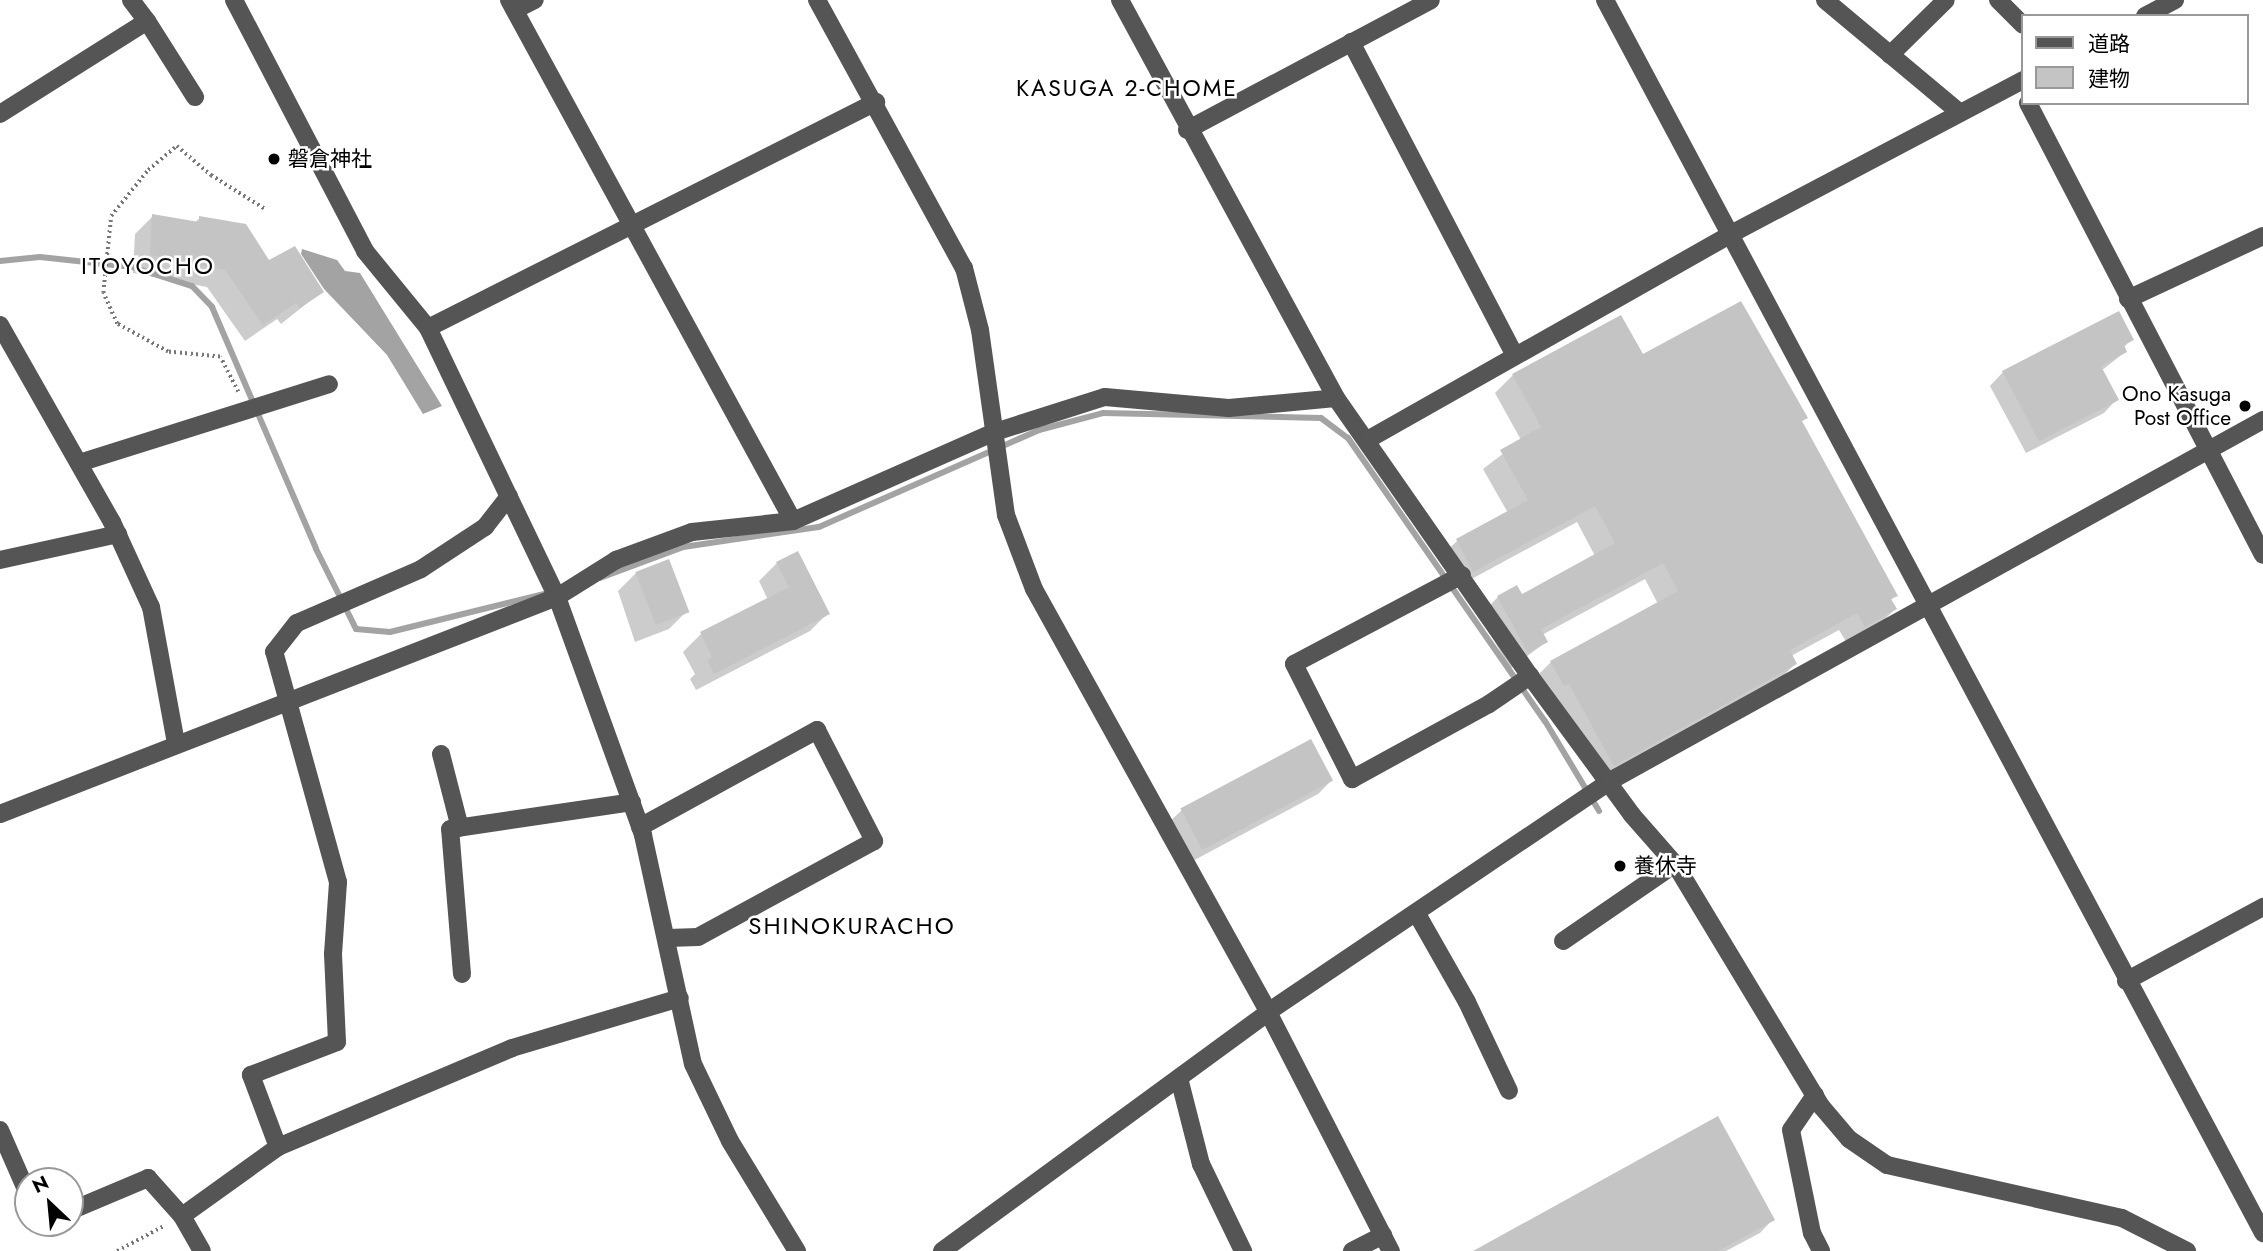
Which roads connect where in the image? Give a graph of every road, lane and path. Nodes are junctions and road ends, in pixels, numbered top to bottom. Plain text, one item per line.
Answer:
1 (131, 0) edge
2 (234, 0) edge
3 (535, 0) edge
4 (817, 0) edge
5 (1120, 0) edge
6 (1431, 0) edge
7 (1605, 0) edge
8 (1825, 0) edge
9 (1946, 0) edge
10 (1998, 0) edge
11 (2175, 0) edge
12 (512, 5) edge
13 (2149, 14) edge
14 (147, 21) junction
15 (2022, 25) edge
16 (1351, 42) junction
17 (1890, 55) junction
18 (2021, 85) edge
19 (195, 97) dead end
20 (876, 102) junction
21 (2029, 105) edge
22 (1960, 113) junction
23 (0, 114) edge
24 (1188, 130) junction
25 (265, 209) dead end
26 (631, 226) junction
27 (1731, 234) junction
28 (2263, 236) edge
29 (2128, 299) junction
30 (0, 325) edge
31 (428, 328) junction
32 (1516, 356) junction
33 (329, 384) dead end
34 (1336, 398) junction
35 (247, 410) junction
36 (2263, 420) edge
37 (995, 432) junction
38 (1370, 439) junction
39 (2206, 451) junction
40 (79, 463) junction
41 (509, 496) junction
42 (793, 521) junction
43 (118, 534) junction
44 (2263, 555) edge
45 (0, 560) edge
46 (1462, 575) junction
47 (557, 597) junction
48 (1928, 604) junction
49 (1530, 676) junction
50 (286, 701) junction
51 (176, 743) junction
52 (441, 754) dead end
53 (1610, 781) junction
54 (632, 802) junction
55 (0, 814) edge
56 (640, 827) junction
57 (460, 828) junction
58 (1675, 864) junction
59 (2263, 907) edge
60 (1417, 914) junction
61 (668, 939) junction
62 (1563, 941) dead end
63 (462, 974) dead end
64 (2126, 981) junction
65 (680, 999) junction
66 (1268, 1012) junction
67 (1179, 1077) junction
68 (1509, 1091) dead end
69 (1815, 1095) junction
70 (2, 1141) edge
71 (278, 1147) junction
72 (15, 1167) edge
73 (84, 1205) edge
74 (182, 1216) junction
75 (2263, 1233) edge
76 (1387, 1243) edge
77 (117, 1251) edge
78 (202, 1251) edge
79 (797, 1251) edge
80 (942, 1251) edge
81 (1243, 1251) edge
82 (1352, 1251) edge
83 (1821, 1251) edge
84 (2187, 1251) edge

1 - 14 street
2 - 31 street
3 - 12 street
4 - 20 street
5 - 24 street
6 - 16 street
7 - 27 street
8 - 17 street
9 - 17 street
10 - 15 street
11 - 13 street
12 - 26 street
14 - 19 street
14 - 23 street
16 - 24 street
16 - 32 street
17 - 22 street
18 - 22 street
20 - 26 street
20 - 37 street
21 - 29 street
22 - 27 street
24 - 34 street
25 - 35 path
26 - 31 street
26 - 42 street
27 - 32 street
27 - 48 street
28 - 29 street
29 - 39 street
30 - 40 street
31 - 41 street
32 - 38 street
33 - 35 street
34 - 37 street
34 - 38 street
35 - 40 street
36 - 39 street
37 - 42 street
37 - 66 street
38 - 46 street
39 - 44 street
39 - 48 street
40 - 43 street
41 - 47 street
41 - 50 street
42 - 47 street
43 - 45 street
43 - 51 street
46 - 49 street
46 - 49 street
47 - 50 street
47 - 54 street
48 - 53 street
48 - 64 street
49 - 53 street
50 - 51 street
50 - 71 street
51 - 55 street
52 - 57 street
53 - 58 street
53 - 60 street
54 - 56 street
54 - 57 street
56 - 61 street
56 - 61 street
57 - 63 street
58 - 62 street
58 - 69 street
59 - 64 street
60 - 66 street
60 - 68 street
61 - 65 street
64 - 75 street
65 - 71 street
65 - 79 street
66 - 67 street
66 - 76 street
67 - 80 street
67 - 81 street
69 - 83 street
69 - 84 street
70 - 72 street
71 - 74 street
73 - 74 street
74 - 77 path
74 - 78 street
76 - 82 street

